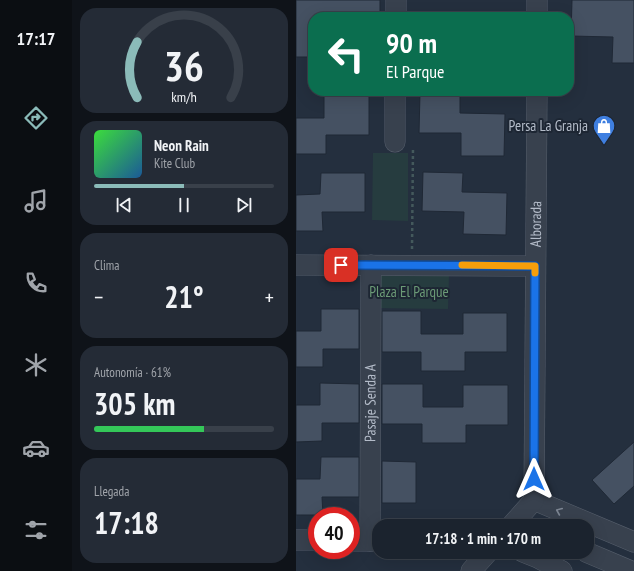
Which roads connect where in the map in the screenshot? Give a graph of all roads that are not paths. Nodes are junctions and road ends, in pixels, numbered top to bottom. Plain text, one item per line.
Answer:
1 (396, 0) edge
2 (537, 0) edge
3 (396, 12) edge
4 (537, 12) edge
5 (395, 96) edge
6 (536, 96) edge
7 (395, 142) road end
8 (296, 264) edge
9 (371, 265) junction
10 (535, 266) junction
11 (534, 500) junction
12 (517, 519) edge
13 (296, 540) edge
14 (308, 540) edge
15 (367, 541) edge
16 (634, 542) edge
17 (594, 555) edge
18 (482, 559) edge
19 (546, 559) edge
20 (556, 562) edge
21 (471, 571) edge
22 (631, 571) edge

1 - 3 street
2 - 4 street
5 - 7 street
6 - 10 street, Alborada
8 - 9 street
9 - 10 street
9 - 15 street, Pasaje Senda A
10 - 11 street, Alborada
11 - 12 street
16 -> 11 street
13 - 14 street
17 - 22 street
18 - 21 street
19 - 20 street

